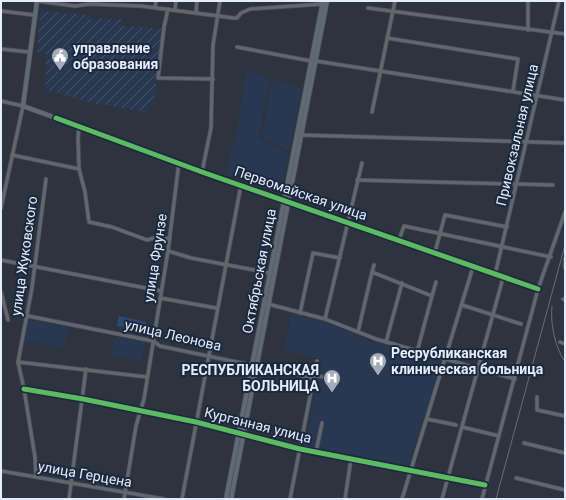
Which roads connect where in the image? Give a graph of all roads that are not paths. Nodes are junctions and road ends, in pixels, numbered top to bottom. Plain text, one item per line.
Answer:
1 (37, 1) edge
2 (156, 1) edge
3 (176, 1) edge
4 (197, 1) edge
5 (220, 1) edge
6 (328, 1) edge
7 (395, 1) edge
8 (528, 1) edge
9 (559, 1) edge
10 (323, 2) edge
11 (155, 7) junction
12 (368, 8) dead end
13 (168, 9) junction
14 (175, 10) junction
15 (1, 11) edge
16 (393, 11) junction
17 (196, 13) junction
18 (34, 15) junction
19 (217, 16) junction
20 (528, 30) junction
21 (552, 33) junction
22 (565, 34) edge
23 (387, 38) junction
24 (237, 47) dead end
25 (1, 49) edge
26 (30, 52) junction
27 (314, 61) junction
28 (380, 72) junction
29 (213, 80) junction
30 (513, 91) junction
31 (538, 94) junction
32 (565, 100) edge
33 (1, 101) edge
34 (23, 106) junction
35 (372, 112) dead end
36 (56, 118) joint
37 (79, 125) junction
38 (302, 135) junction
39 (525, 142) junction
40 (565, 143) edge
41 (12, 155) junction
42 (179, 162) junction
43 (362, 163) dead end
44 (79, 169) junction
45 (202, 172) junction
46 (46, 179) dead end
47 (357, 180) junction
48 (516, 184) junction
49 (241, 185) junction
50 (553, 185) dead end
51 (283, 200) junction
52 (288, 202) junction
53 (1, 208) edge
54 (565, 212) edge
55 (347, 222) junction
56 (507, 227) junction
57 (440, 233) junction
58 (170, 239) junction
59 (399, 240) junction
60 (502, 246) junction
61 (168, 251) junction
62 (435, 252) junction
63 (551, 257) junction
64 (340, 258) junction
65 (565, 259) edge
66 (1, 260) edge
67 (224, 265) junction
68 (374, 265) dead end
69 (35, 266) junction
70 (473, 267) junction
71 (565, 268) edge
72 (372, 272) junction
73 (270, 273) junction
74 (495, 275) junction
75 (503, 278) junction
76 (436, 282) dead end
77 (402, 283) junction
78 (538, 289) junction
79 (161, 291) junction
80 (1, 292) edge
81 (432, 296) junction
82 (160, 298) junction
83 (264, 303) junction
84 (269, 305) junction
85 (462, 305) junction
86 (216, 308) junction
87 (300, 313) junction
88 (493, 315) junction
89 (28, 316) junction
90 (326, 319) junction
91 (8, 320) dead end
92 (521, 324) dead end
93 (358, 332) junction
94 (153, 340) junction
95 (386, 342) junction
96 (560, 342) dead end
97 (565, 344) edge
98 (418, 352) junction
99 (208, 355) junction
100 (445, 360) junction
101 (317, 361) dead end
102 (18, 362) junction
103 (252, 364) junction
104 (257, 365) junction
105 (86, 369) junction
106 (478, 369) junction
107 (147, 377) junction
108 (313, 377) junction
109 (323, 377) dead end
110 (515, 378) junction
111 (24, 389) junction
112 (537, 397) dead end
113 (83, 399) junction
114 (140, 412) junction
115 (565, 416) edge
116 (426, 419) junction
117 (196, 422) junction
118 (322, 423) dead end
119 (456, 425) dead end
120 (462, 427) junction
121 (239, 432) junction
122 (243, 436) junction
123 (499, 436) junction
124 (524, 443) dead end
125 (300, 449) junction
126 (316, 452) junction
127 (565, 452) edge
128 (351, 459) junction
129 (410, 470) junction
130 (1, 471) edge
131 (36, 477) junction
132 (448, 477) junction
133 (516, 478) dead end
134 (71, 484) junction
135 (485, 485) junction
136 (565, 490) edge
137 (125, 493) junction
138 (69, 499) edge
139 (124, 499) edge
140 (164, 499) edge
141 (182, 499) edge
142 (226, 499) edge
143 (231, 499) edge
144 (290, 499) edge
145 (345, 499) edge
146 (402, 499) edge
147 (442, 499) edge
148 (482, 499) edge

1 - 11 street
1 - 18 main road
2 - 11 street
3 - 14 street
4 - 17 street
5 - 19 street
6 - 27 main road, Октябрьская улица
7 - 16 street
8 - 20 street
9 - 21 street, Привокзальная улица
10 - 19 street
10 - 27 main road, Октябрьская улица
11 - 13 street
12 - 16 street
13 - 14 street
13 - 29 street
14 - 17 street
15 - 18 street
16 - 20 street
16 - 23 street
17 - 19 street
18 - 26 main road
19 - 29 street
20 - 21 street
21 - 22 street
21 - 31 street, Привокзальная улица
23 - 28 street
23 - 30 street
24 - 27 street
25 - 26 street
26 - 34 main road
27 - 28 street
27 - 38 main road, Октябрьская улица
27 - 51 main road, Октябрьская улица
28 - 30 street
28 - 35 street
29 - 45 street
30 - 31 street
31 - 32 street
31 - 39 street, Привокзальная улица
33 - 34 street, Первомайская улица
34 - 36 main road, Первомайская улица
34 - 41 street
36 - 37 street, Первомайская улица
37 - 42 street, Первомайская улица
37 - 44 street
38 - 39 street
38 - 52 main road, Октябрьская улица
39 - 40 street
39 - 48 street, Привокзальная улица
41 - 44 street
41 - 53 street
42 - 45 street, Первомайская улица
42 - 58 street, улица Фрунзе
43 - 47 street
44 - 58 street
45 - 49 street, Первомайская улица
46 - 69 street, улица Жуковского
47 - 48 street
47 - 55 street
48 - 50 street
48 - 56 street, Привокзальная улица
49 - 51 street, Первомайская улица
49 - 67 street
51 - 52 street, Первомайская улица
51 - 73 main road, Октябрьская улица
52 - 55 street, Первомайская улица
52 - 84 main road, Октябрьская улица
54 - 63 street
55 - 59 street, Первомайская улица
55 - 64 street
56 - 57 street
56 - 60 street, Привокзальная улица
57 - 59 street
57 - 60 street
57 - 62 street
58 - 61 street, улица Фрунзе
59 - 62 street, Первомайская улица
60 - 63 street
60 - 74 street, Привокзальная улица
61 - 67 street
61 - 79 street, улица Фрунзе
62 - 70 street, Первомайская улица
63 - 78 street
64 - 87 street
64 - 90 street
65 - 71 street
66 - 69 street
67 - 73 street
67 - 86 street
68 - 72 street
69 - 79 street
69 - 89 street, улица Жуковского
70 - 74 street, Первомайская улица
70 - 85 street
72 - 77 street
72 - 93 street
73 - 83 main road, Октябрьская улица
74 - 75 street, Первомайская улица
75 - 78 street, Первомайская улица
75 - 88 street
76 - 81 street
77 - 81 street
77 - 95 street
78 - 110 street
79 - 82 street, улица Фрунзе
80 - 91 street
81 - 98 street
82 - 86 street
82 - 94 street, улица Фрунзе
83 - 84 street
83 - 103 main road, Октябрьская улица
84 - 87 street
84 - 104 main road, Октябрьская улица
85 - 88 street
85 - 100 street
86 - 99 street
87 - 90 street
88 - 92 street
88 - 106 street
89 - 94 street, улица Леонова
89 - 102 street, улица Жуковского
90 - 93 street
93 - 95 street
94 - 99 street, улица Леонова
94 - 107 street, улица Фрунзе
95 - 98 street
96 - 97 street
98 - 100 street
99 - 103 street, улица Леонова
99 - 117 street
100 - 106 street
100 - 116 street
101 - 108 street
102 - 105 street
102 - 111 street, улица Жуковского
103 - 104 street, улица Леонова
103 - 121 main road, Октябрьская улица
104 - 108 street, улица Леонова
104 - 122 main road, Октябрьская улица
105 - 107 street
105 - 113 street
106 - 110 street
106 - 120 street
107 - 114 street, улица Фрунзе
108 - 109 street, улица Леонова
108 - 125 street
110 - 123 street
111 - 113 street, Курганная улица
111 - 131 street, улица Жуковского
112 - 115 street
113 - 114 street, Курганная улица
113 - 134 street
114 - 117 street, Курганная улица
114 - 137 street, улица Фрунзе
116 - 119 street
116 - 129 street
117 - 121 street, Курганная улица
117 - 141 street
118 - 126 street
120 - 123 street
120 - 132 street
121 - 122 street, Курганная улица
121 - 142 main road, Октябрьская улица
122 - 125 street, Курганная улица
122 - 143 main road, Октябрьская улица
123 - 135 street
124 - 127 street
125 - 126 street, Курганная улица
125 - 144 street
126 - 128 street, Курганная улица
128 - 129 street, Курганная улица
128 - 145 street
129 - 132 street, Курганная улица
129 - 146 street
130 - 131 street, улица Герцена
131 - 134 street, улица Герцена
132 - 135 street, Курганная улица
132 - 147 street
133 - 136 street
134 - 137 street, улица Герцена
134 - 138 street
135 - 148 street
137 - 139 street, улица Фрунзе
137 - 140 street, улица Герцена

